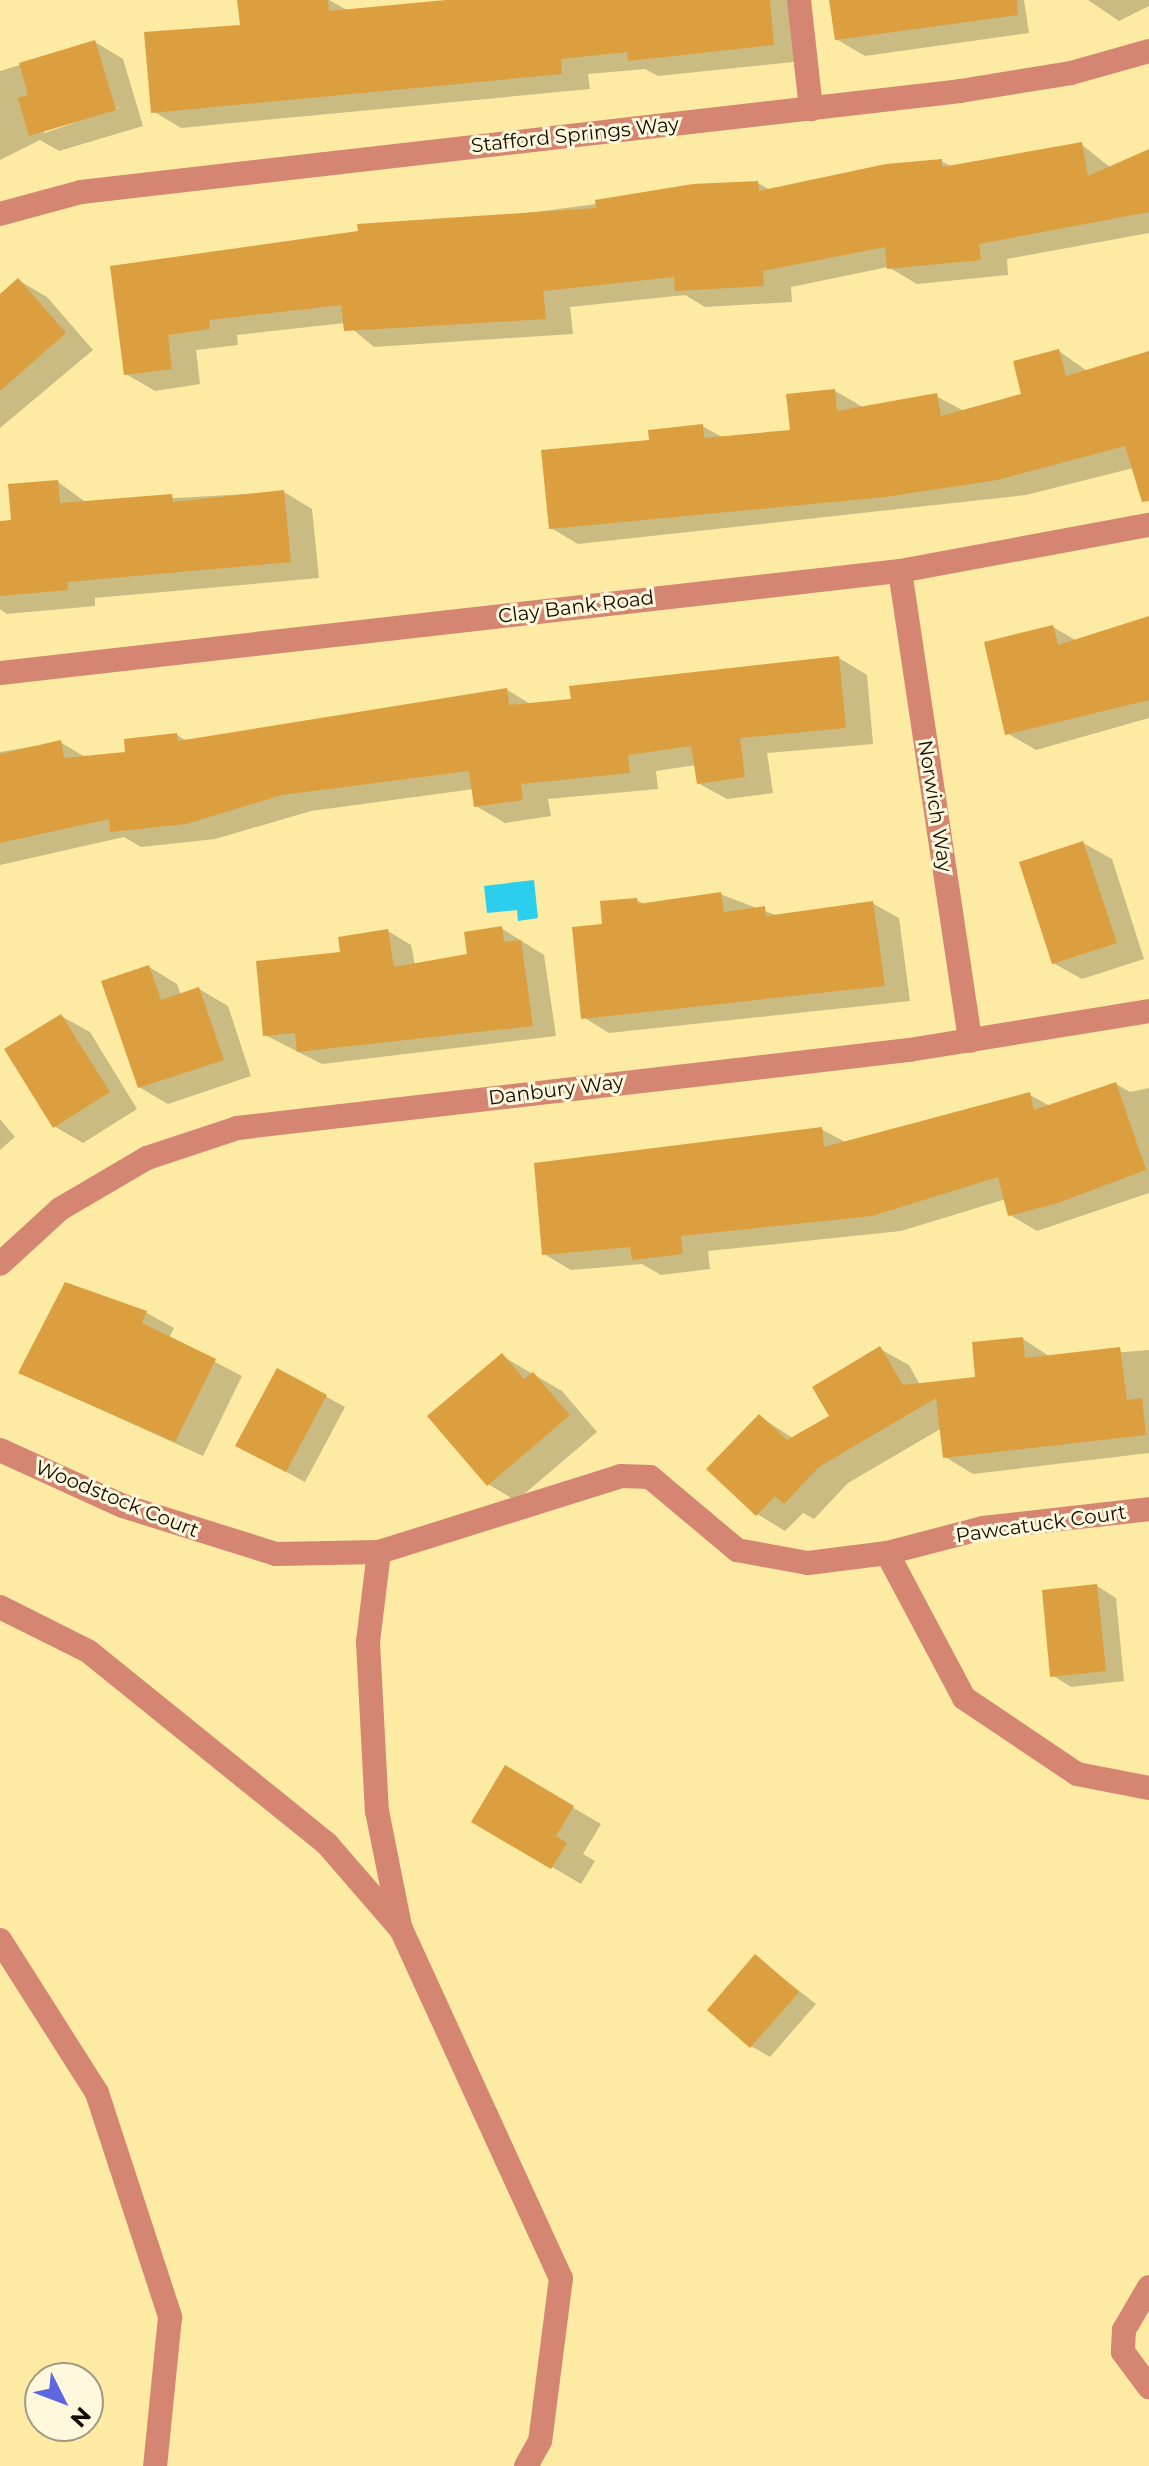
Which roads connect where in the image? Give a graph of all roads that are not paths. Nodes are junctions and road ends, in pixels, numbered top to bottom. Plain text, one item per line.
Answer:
1 (799, 0) edge
2 (1149, 51) edge
3 (811, 109) junction
4 (0, 214) edge
5 (1149, 525) edge
6 (900, 571) junction
7 (0, 673) edge
8 (1149, 1011) edge
9 (970, 1041) junction
10 (0, 1264) edge
11 (0, 1450) edge
12 (1149, 1509) edge
13 (379, 1552) junction
14 (887, 1553) junction
15 (0, 1607) edge
16 (1149, 1788) edge
17 (401, 1929) junction
18 (0, 1940) edge
19 (1149, 2287) edge
20 (1149, 2387) edge
21 (155, 2466) edge
22 (526, 2466) edge

1 - 3 street
2 - 3 street, Stafford Springs Way
3 - 4 street, Stafford Springs Way
5 - 6 street, Clay Bank Road
6 - 7 street, Clay Bank Road
6 - 9 street, Norwich Way
8 - 9 street, Danbury Way
9 - 10 street, Danbury Way
11 - 13 street, Woodstock Court
12 - 14 street, Pawcatuck Court
13 - 14 street, Woodstock Court
13 - 17 street
14 - 16 street
15 - 17 street
17 - 22 street
18 - 21 street
19 - 20 street

